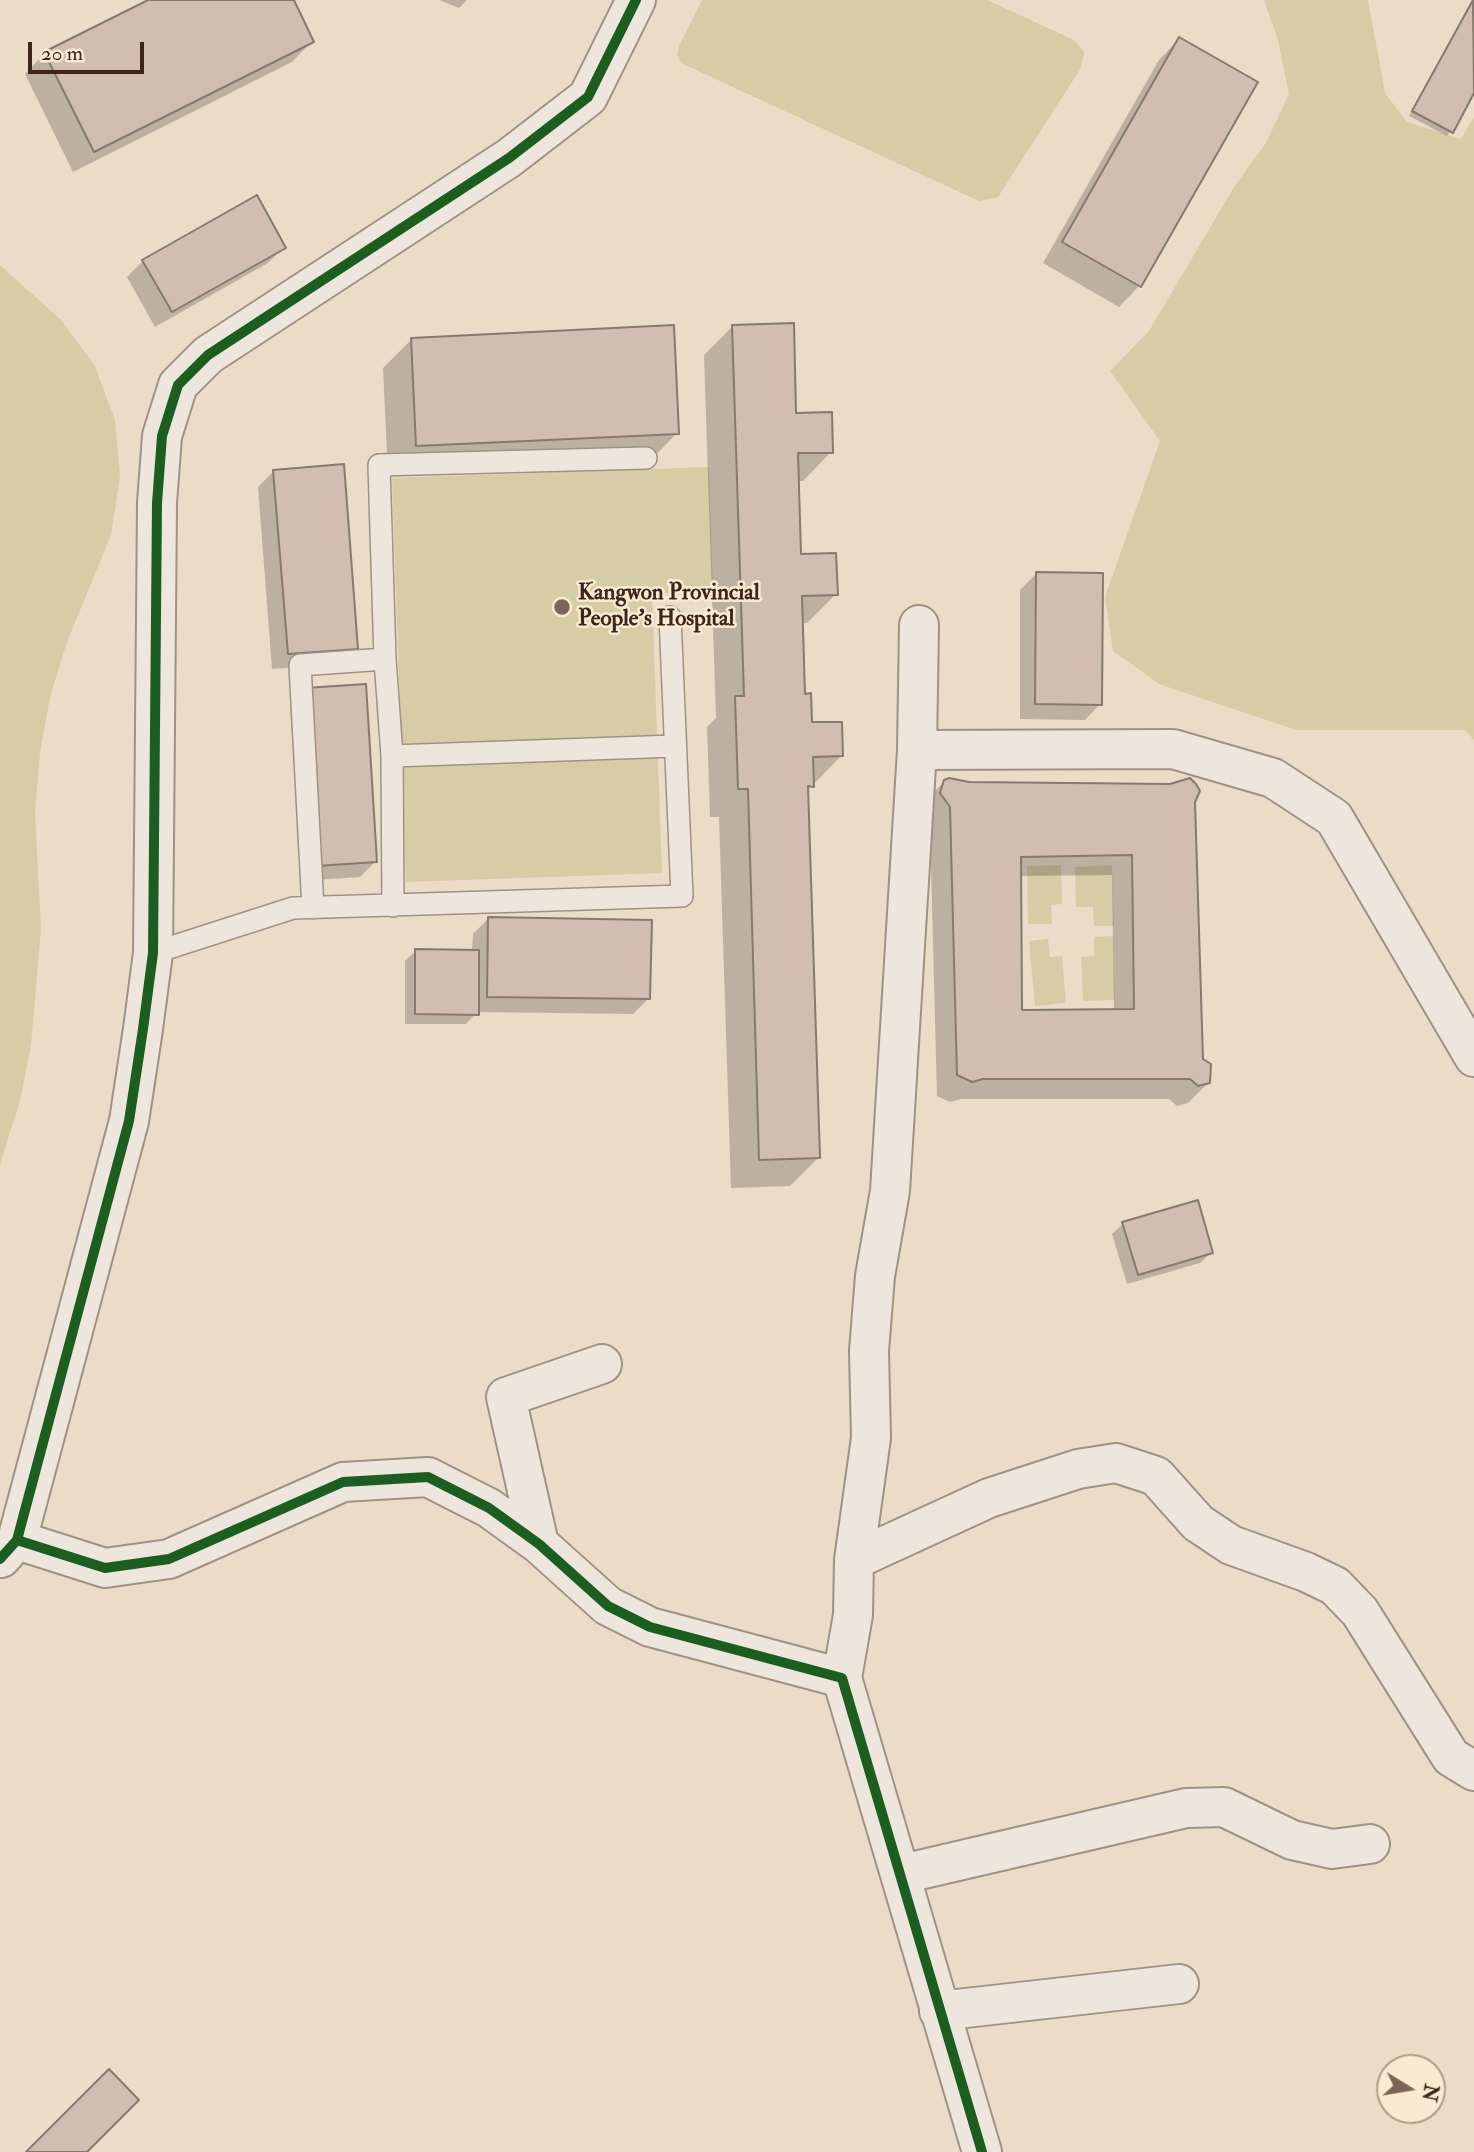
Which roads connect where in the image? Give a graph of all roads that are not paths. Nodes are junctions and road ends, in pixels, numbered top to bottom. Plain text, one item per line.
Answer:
1 (636, 0) edge
2 (646, 458) dead end
3 (670, 617) dead end
4 (919, 625) dead end
5 (385, 659) junction
6 (675, 746) junction
7 (917, 750) junction
8 (391, 756) junction
9 (393, 906) junction
10 (313, 908) junction
11 (153, 953) junction
12 (1474, 1058) edge
13 (602, 1364) dead end
14 (539, 1544) junction
15 (8, 1550) edge
16 (854, 1560) junction
17 (842, 1678) junction
18 (1474, 1771) edge
19 (1370, 1844) dead end
20 (902, 1874) junction
21 (1179, 1984) dead end
22 (939, 2011) junction
23 (982, 2152) edge

1 - 11 street
2 - 5 lane
3 - 6 lane
4 - 7 street
5 - 8 lane
5 - 10 lane
6 - 8 lane
6 - 9 lane
7 - 12 street
7 - 16 street
8 - 9 lane
9 - 10 lane
10 - 11 lane
11 - 15 street
13 - 14 street
14 - 15 street
14 - 17 street
16 - 17 street
16 - 18 street
17 - 20 street
19 - 20 street
20 - 22 street
21 - 22 street
22 - 23 street

